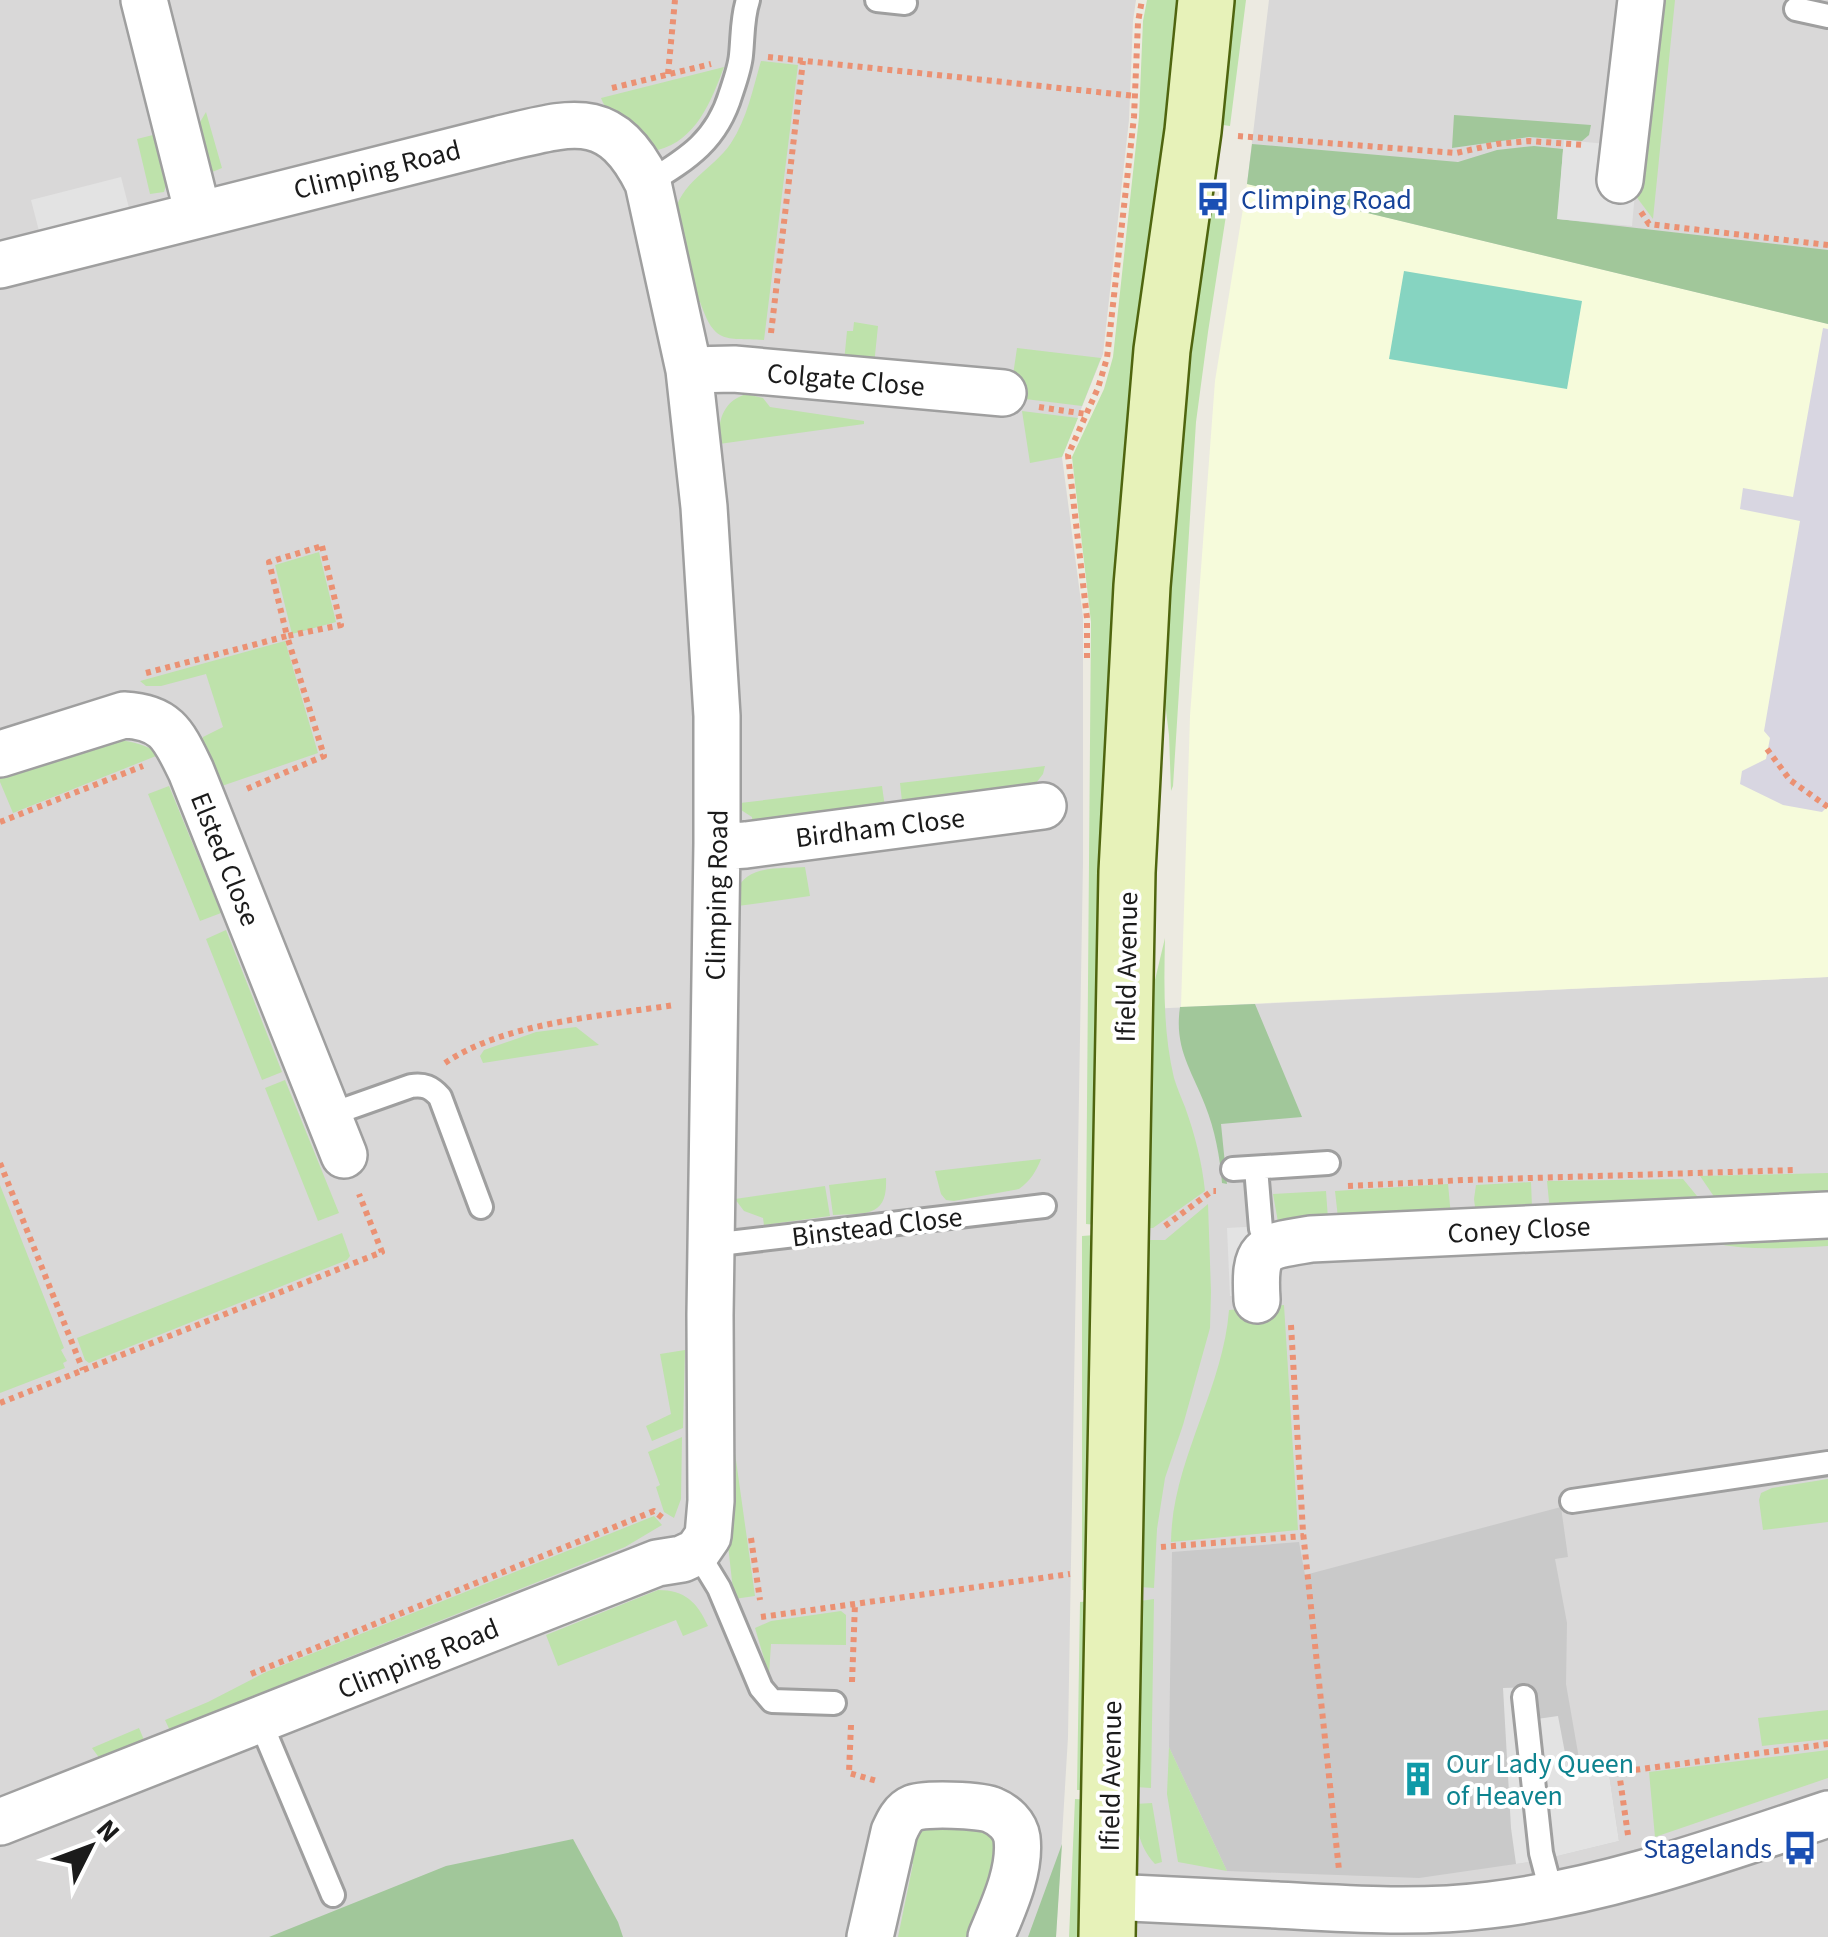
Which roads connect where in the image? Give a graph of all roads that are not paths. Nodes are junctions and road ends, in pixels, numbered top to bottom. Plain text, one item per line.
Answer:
1 (144, 0) edge
2 (748, 0) edge
3 (878, 0) edge
4 (1206, 0) edge
5 (1641, 0) edge
6 (905, 3) dead end
7 (1796, 10) dead end
8 (1828, 16) edge
9 (1620, 180) road end
10 (648, 183) junction
11 (198, 214) junction
12 (0, 265) edge
13 (688, 370) junction
14 (1002, 393) dead end
15 (0, 754) edge
16 (1043, 806) dead end
17 (717, 843) junction
18 (336, 1135) joint
19 (1328, 1163) dead end
20 (481, 1206) dead end
21 (1044, 1206) dead end
22 (1828, 1215) edge
23 (1275, 1244) junction
24 (711, 1245) junction
25 (1274, 1309) road end
26 (1828, 1463) edge
27 (1572, 1501) dead end
28 (697, 1552) junction
29 (1524, 1696) dead end
30 (834, 1703) dead end
31 (260, 1721) junction
32 (1828, 1814) edge
33 (0, 1822) edge
34 (333, 1895) dead end
35 (1552, 1896) junction
36 (1108, 1917) edge
37 (870, 1937) edge
38 (991, 1937) edge

1 - 11 street
2 - 10 lane
3 - 6 lane
4 - 36 street, Ifield Avenue
5 - 9 street
7 - 8 lane
10 - 11 street, Climping Road
10 - 13 street, Climping Road
11 - 12 street, Climping Road
13 - 14 street, Colgate Close
13 - 17 street, Climping Road
15 - 18 street, Elsted Close
16 - 17 street, Birdham Close
17 - 24 street, Climping Road
18 - 20 lane
19 - 23 lane
21 - 24 lane, Binstead Close
22 - 23 street, Coney Close
23 - 25 street
24 - 28 street, Climping Road
26 - 27 lane
28 - 30 lane
28 - 31 street, Climping Road
29 - 35 lane
31 - 33 street, Climping Road
31 - 34 lane
32 - 35 street
35 - 36 street
37 - 38 street

